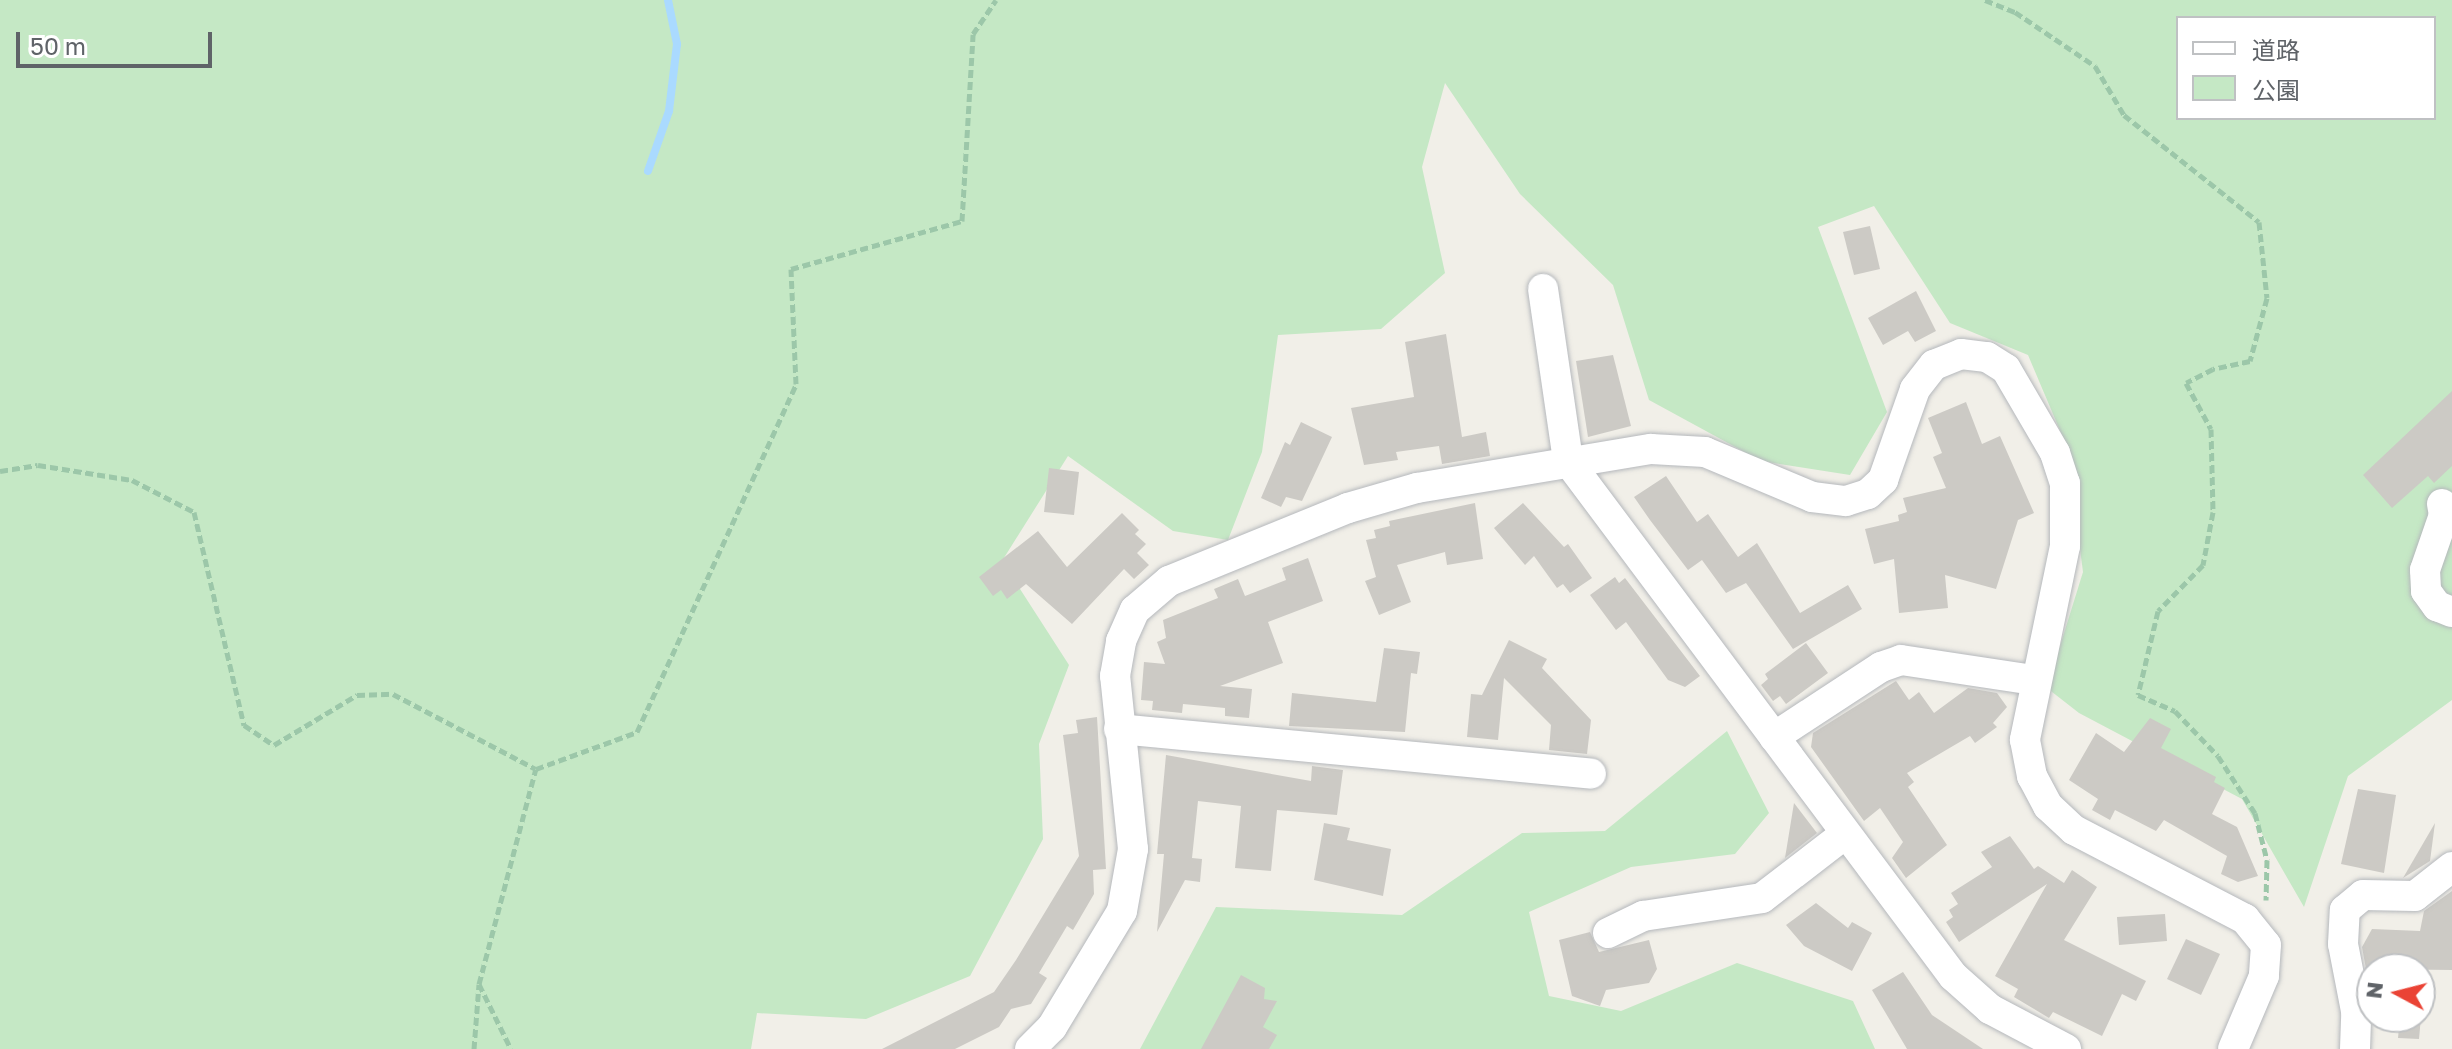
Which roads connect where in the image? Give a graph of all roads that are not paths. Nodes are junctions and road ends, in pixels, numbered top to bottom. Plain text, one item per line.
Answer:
1 (1543, 289) dead end
2 (1568, 461) junction
3 (2442, 504) dead end
4 (2452, 612) edge
5 (2034, 680) junction
6 (1119, 729) junction
7 (1774, 737) junction
8 (1591, 774) dead end
9 (1845, 834) junction
10 (2451, 869) edge
11 (1608, 933) dead end
12 (2362, 1048) edge
13 (1030, 1049) edge
14 (2066, 1049) edge
15 (2233, 1049) edge

1 - 2 street
2 - 5 street
2 - 6 street
2 - 7 street
3 - 4 street
5 - 7 street
5 - 15 street
6 - 8 street
6 - 13 street
7 - 9 street
9 - 11 street
9 - 14 street
10 - 12 street

